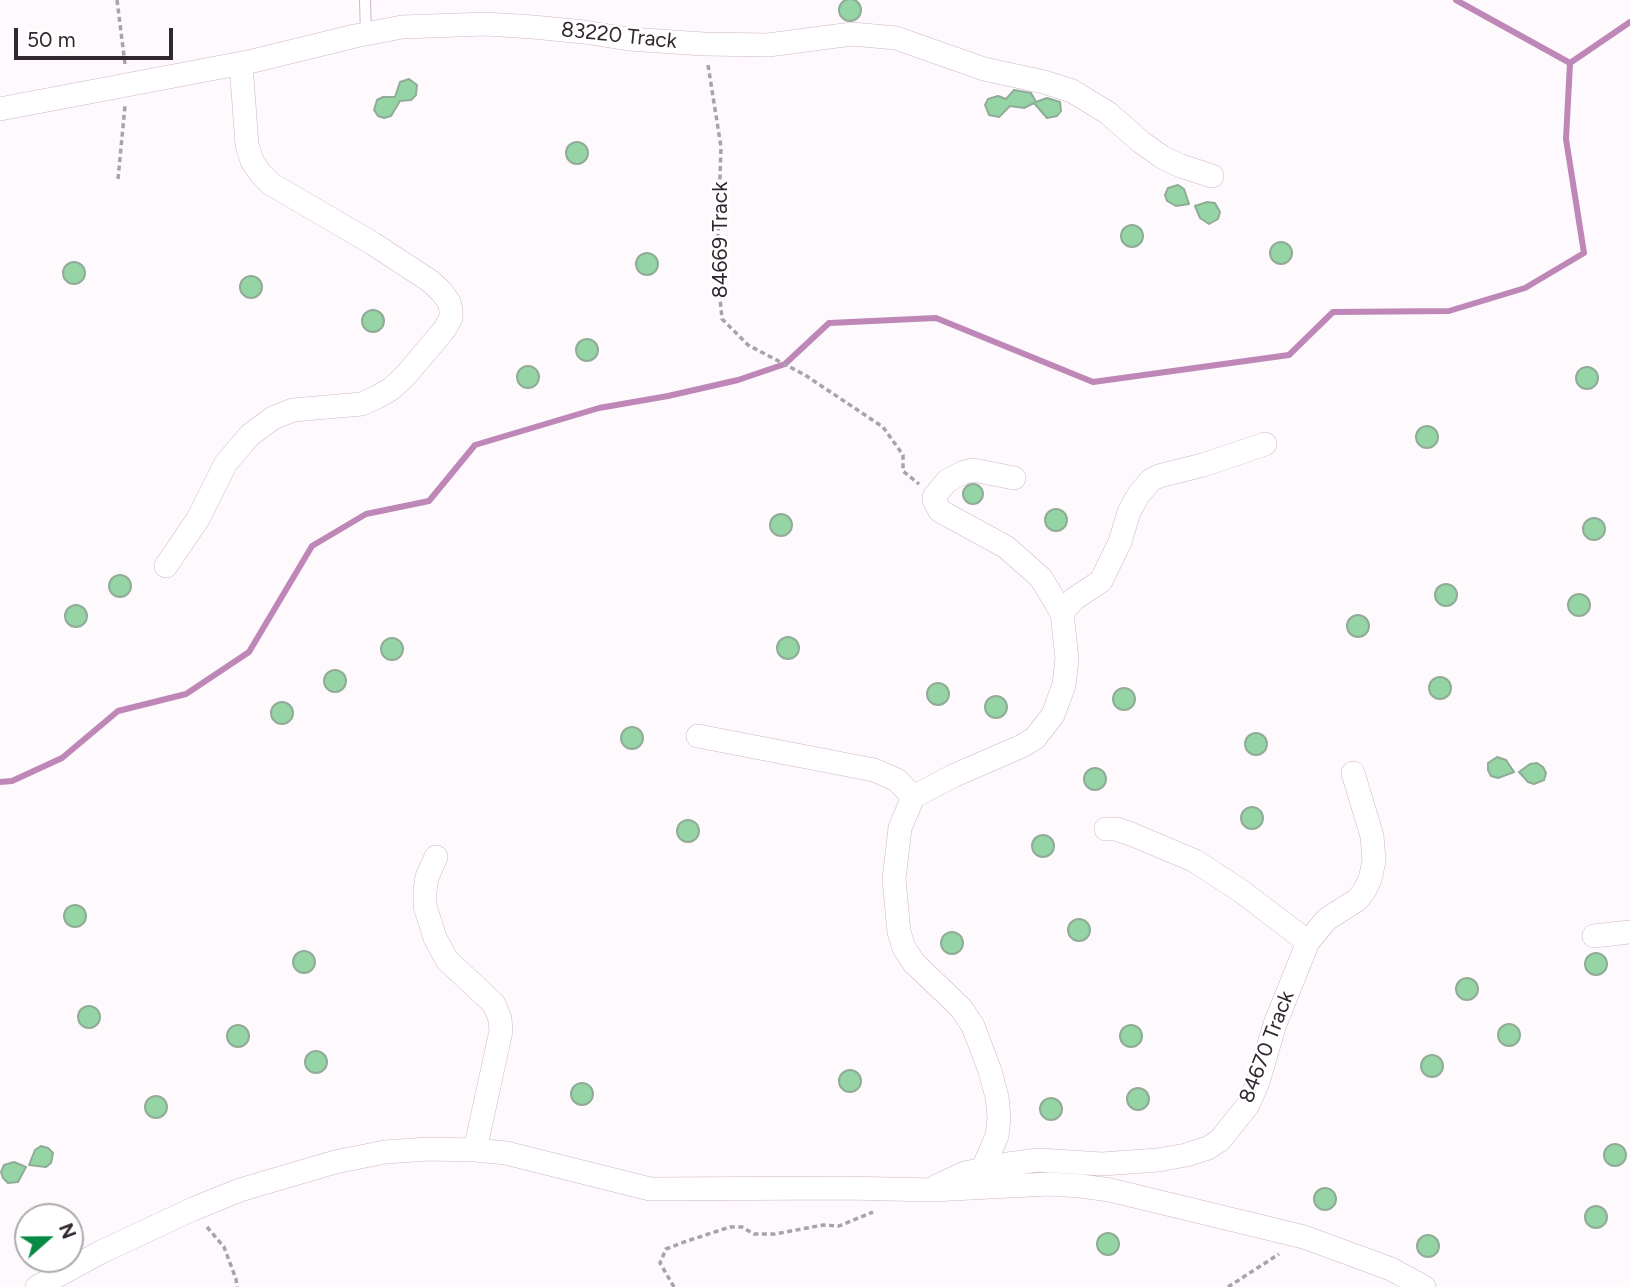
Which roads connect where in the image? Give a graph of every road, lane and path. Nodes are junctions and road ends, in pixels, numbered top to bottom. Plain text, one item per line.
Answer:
1 (365, 0) edge
2 (366, 34) junction
3 (705, 44) junction
4 (241, 64) junction
5 (0, 109) edge
6 (1213, 176) dead end
7 (1265, 444) dead end
8 (1014, 478) dead end
9 (934, 497) junction
10 (166, 566) dead end
11 (1062, 612) junction
12 (698, 736) dead end
13 (1353, 773) dead end
14 (913, 797) junction
15 (1106, 829) dead end
16 (436, 857) dead end
17 (1630, 932) edge
18 (1594, 936) dead end
19 (1308, 942) junction
20 (475, 1150) junction
21 (983, 1168) junction
22 (896, 1190) junction
23 (932, 1191) junction
24 (193, 1209) junction
25 (1304, 1237) junction
26 (37, 1287) edge
27 (237, 1287) edge
28 (674, 1287) edge
29 (1228, 1287) edge
30 (1424, 1287) edge

1 - 2 lane
2 - 3 street, 83220 Track
2 - 4 street, 83220 Track
3 - 6 street, 83220 Track
3 - 9 path, 84669 Track
4 - 5 street, 83220 Track
4 - 10 street
7 - 11 street
8 - 9 street
9 - 11 street
11 - 14 street
12 - 14 street
13 - 19 street, 84670 Track
14 - 21 street
15 - 19 street
16 - 20 street
17 - 18 street
19 - 21 street, 84670 Track
20 - 22 street
20 - 24 street
21 - 23 street, 84670 Track
22 - 23 street
22 - 28 path
23 - 25 street
24 - 26 street
24 - 27 path
25 - 29 path
25 - 30 street

